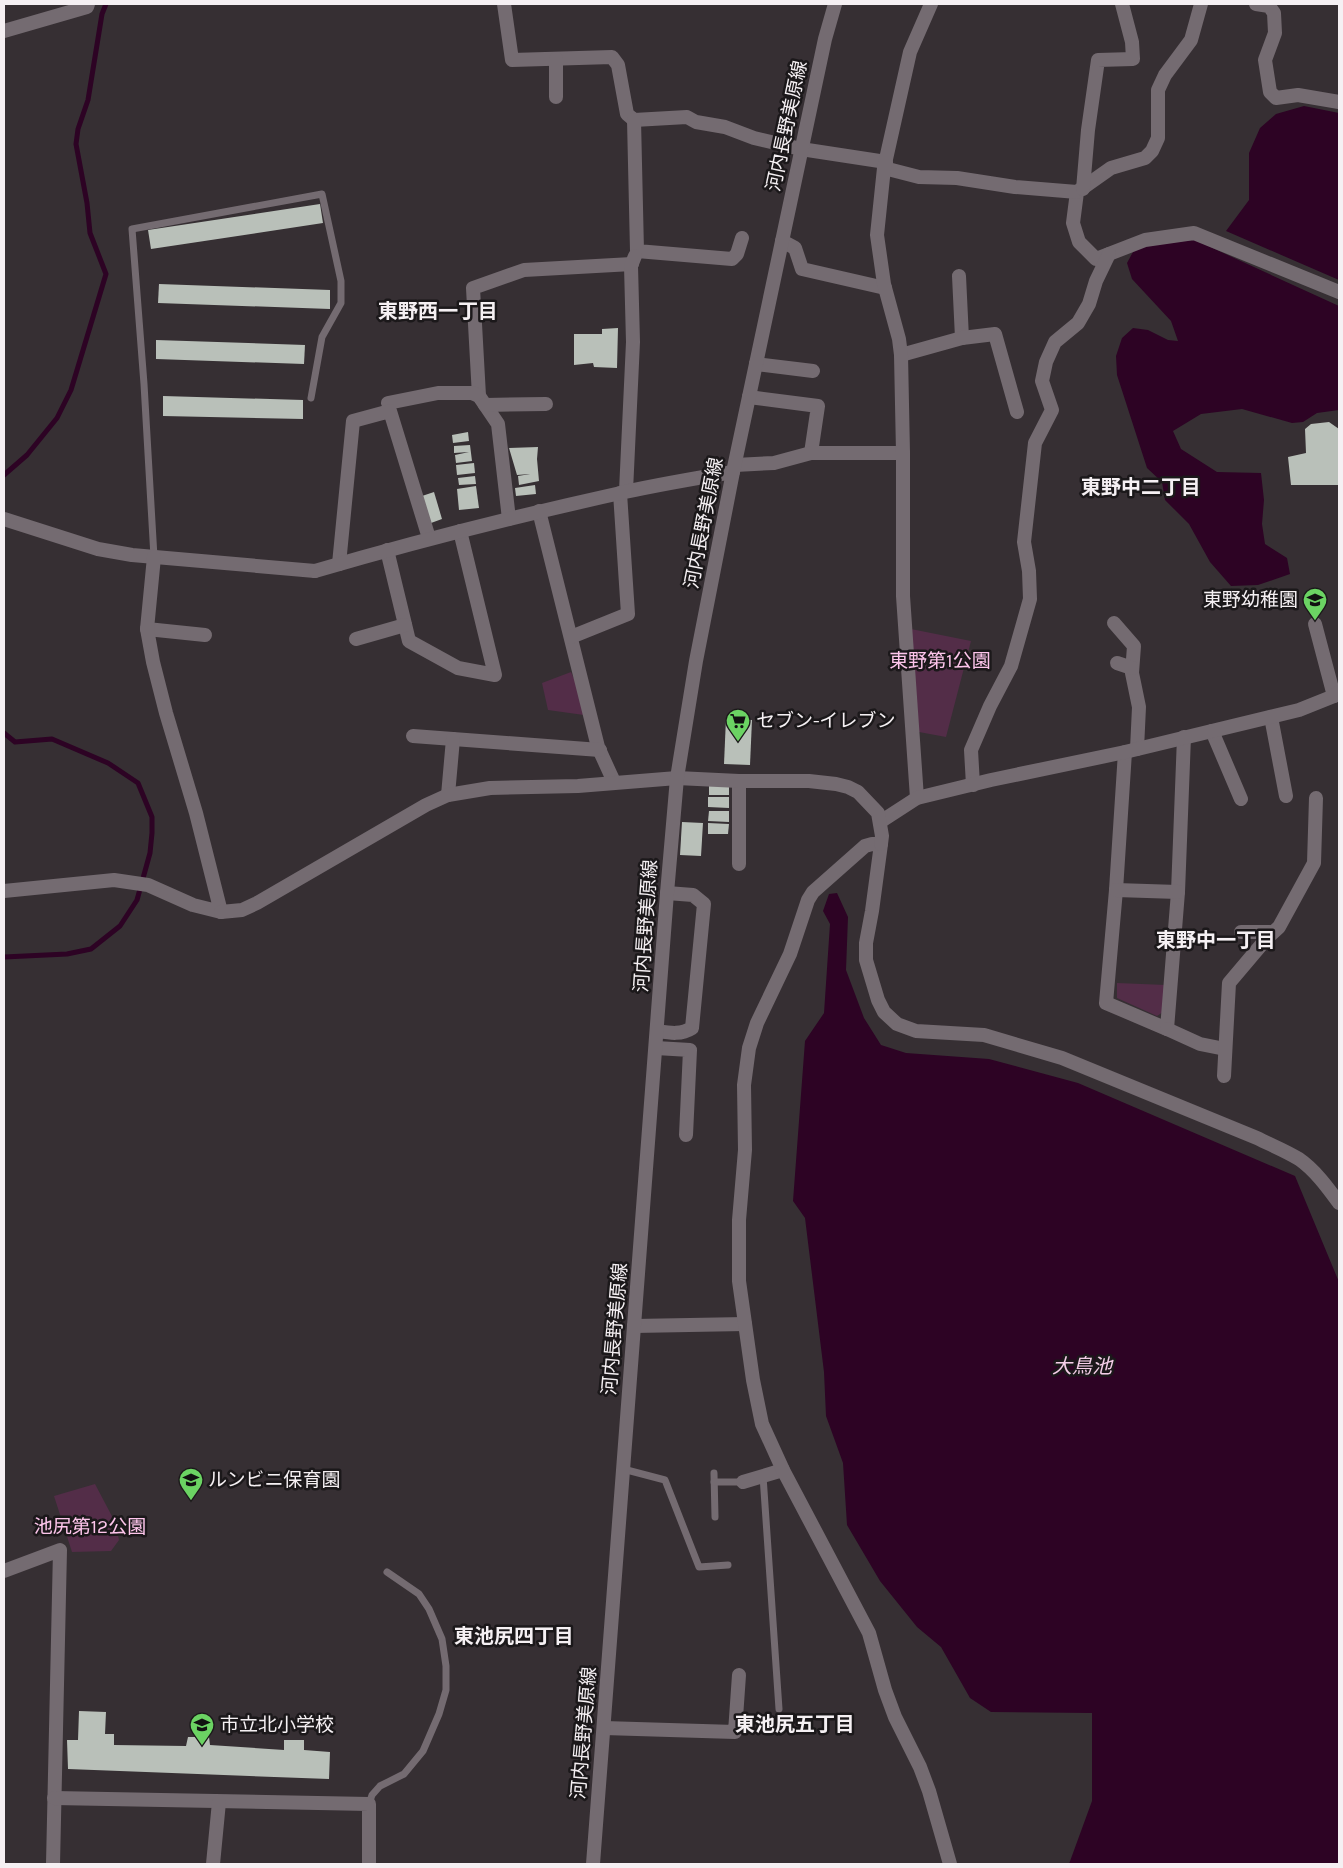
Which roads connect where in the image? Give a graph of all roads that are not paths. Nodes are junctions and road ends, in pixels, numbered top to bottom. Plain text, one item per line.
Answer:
1 (88, 4) edge
2 (504, 4) edge
3 (835, 4) edge
4 (931, 4) edge
5 (1122, 4) edge
6 (1201, 4) edge
7 (1256, 4) edge
8 (4, 31) edge
9 (556, 59) junction
10 (556, 97) dead end
11 (1339, 102) edge
12 (634, 120) junction
13 (802, 148) junction
14 (885, 165) junction
15 (1080, 190) junction
16 (742, 238) dead end
17 (782, 241) junction
18 (1109, 254) junction
19 (634, 257) junction
20 (959, 276) dead end
21 (885, 288) junction
22 (1339, 292) edge
23 (962, 338) junction
24 (901, 355) junction
25 (756, 364) junction
26 (813, 371) dead end
27 (749, 396) junction
28 (311, 398) dead end
29 (482, 400) junction
30 (388, 403) dead end
31 (546, 404) dead end
32 (1017, 412) dead end
33 (811, 453) junction
34 (903, 453) junction
35 (734, 468) junction
36 (623, 492) junction
37 (539, 511) junction
38 (4, 519) edge
39 (509, 519) junction
40 (460, 531) junction
41 (429, 538) junction
42 (387, 550) junction
43 (154, 557) junction
44 (339, 564) junction
45 (1114, 623) dead end
46 (1315, 624) dead end
47 (405, 625) junction
48 (147, 629) junction
49 (204, 635) dead end
50 (571, 637) junction
51 (356, 639) dead end
52 (1117, 663) dead end
53 (1132, 668) junction
54 (1336, 694) edge
55 (1271, 717) junction
56 (1212, 731) junction
57 (413, 736) dead end
58 (1184, 737) junction
59 (452, 739) junction
60 (600, 750) junction
61 (1131, 751) junction
62 (677, 778) junction
63 (739, 781) junction
64 (614, 782) junction
65 (973, 784) junction
66 (448, 794) junction
67 (1286, 796) dead end
68 (917, 798) junction
69 (1316, 798) dead end
70 (1241, 799) dead end
71 (880, 822) junction
72 (881, 844) junction
73 (739, 864) dead end
74 (1116, 890) junction
75 (4, 891) edge
76 (1178, 892) junction
77 (666, 893) junction
78 (221, 912) junction
79 (1241, 932) dead end
80 (1273, 932) junction
81 (1167, 1029) junction
82 (657, 1031) junction
83 (656, 1048) junction
84 (1225, 1049) junction
85 (1224, 1076) dead end
86 (686, 1135) dead end
87 (1339, 1203) edge
88 (745, 1324) junction
89 (634, 1326) junction
90 (623, 1469) junction
91 (783, 1470) junction
92 (714, 1472) dead end
93 (763, 1476) junction
94 (714, 1482) junction
95 (743, 1482) joint
96 (715, 1517) dead end
97 (728, 1565) dead end
98 (4, 1571) edge
99 (387, 1572) dead end
100 (739, 1675) dead end
101 (779, 1709) dead end
102 (604, 1728) junction
103 (54, 1798) junction
104 (219, 1802) junction
105 (369, 1804) junction
106 (53, 1864) edge
107 (213, 1864) edge
108 (369, 1864) edge
109 (593, 1864) edge
110 (950, 1864) edge

1 - 8 street
2 - 9 street
3 - 13 street, 河内長野美原線
4 - 14 street
5 - 15 street
6 - 15 street
7 - 11 street
9 - 10 street
9 - 12 street
12 - 13 street
12 - 19 street
13 - 14 street
13 - 17 street, 河内長野美原線
14 - 15 street
14 - 21 street
15 - 18 street
16 - 19 street
17 - 21 street
17 - 25 street, 河内長野美原線
18 - 22 street
18 - 65 street
19 - 29 street
19 - 36 street
20 - 23 street
21 - 24 street
23 - 24 street
23 - 32 street
24 - 34 street
25 - 26 street
25 - 27 street, 河内長野美原線
27 - 33 street
27 - 35 street, 河内長野美原線
28 - 43 lane
29 - 30 street
29 - 31 street
29 - 39 street
33 - 34 street
33 - 35 street
34 - 68 street
35 - 36 street
35 - 62 street, 河内長野美原線
36 - 37 street
36 - 50 street
37 - 39 street
37 - 50 street
38 - 43 street
39 - 40 street
40 - 41 street
40 - 47 street
41 - 42 street
41 - 44 street
42 - 44 street
42 - 47 street
43 - 44 street
43 - 48 street
45 - 53 street
46 - 54 street
47 - 51 street
48 - 49 street
48 - 78 street
50 - 60 street
52 - 53 street
53 - 61 street
54 - 55 street
55 - 56 street
55 - 67 street
56 - 58 street
56 - 70 street
57 - 59 street
58 - 61 street
58 - 76 street
59 - 60 street
59 - 66 street
60 - 64 street
61 - 65 street
61 - 74 street
62 - 63 street
62 - 64 street
62 - 77 street, 河内長野美原線
63 - 71 street
63 - 73 street
64 - 66 street
65 - 68 street
66 - 78 street
68 - 71 street
69 - 80 street
71 - 72 street
72 - 87 street
72 - 88 street
74 - 76 street
74 - 81 street
75 - 78 street
76 - 81 street
77 - 82 street, 河内長野美原線
77 - 82 street
79 - 80 street
80 - 84 street
81 - 84 street
82 - 83 street, 河内長野美原線
83 - 86 street
83 - 89 street, 河内長野美原線
84 - 85 street
88 - 89 street
88 - 91 street
89 - 90 street, 河内長野美原線
90 - 97 lane
90 - 102 street, 河内長野美原線
91 - 93 street
91 - 110 street
92 - 94 lane
93 - 95 street
93 - 101 lane
94 - 95 lane
94 - 96 lane
98 - 103 street
99 - 105 lane
100 - 102 street
102 - 109 street, 河内長野美原線
103 - 104 street
103 - 106 street
104 - 105 street
104 - 107 street
105 - 108 street

